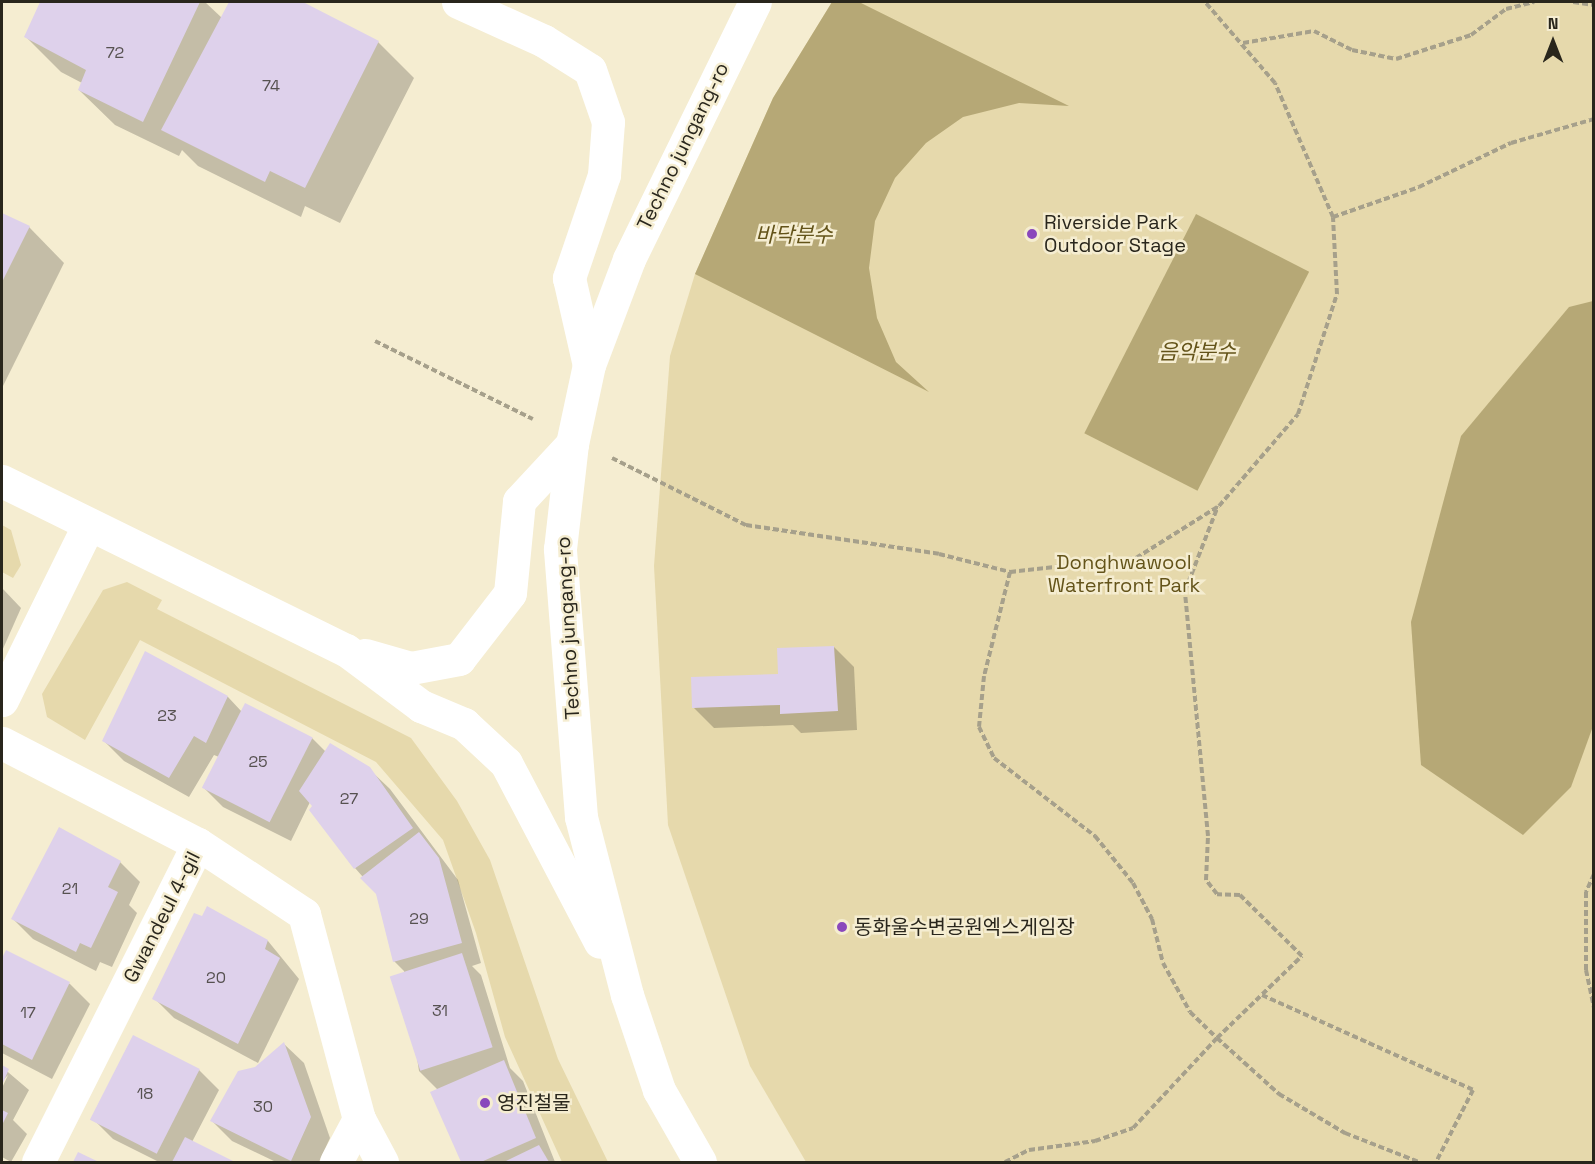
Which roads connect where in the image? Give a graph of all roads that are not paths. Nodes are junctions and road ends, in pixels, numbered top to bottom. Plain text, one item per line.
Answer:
1 (458, 2) edge
2 (756, 2) edge
3 (589, 365) junction
4 (572, 444) junction
5 (2, 481) edge
6 (89, 524) junction
7 (346, 650) junction
8 (2, 700) edge
9 (2, 743) edge
10 (198, 844) junction
11 (627, 995) junction
12 (359, 1119) junction
13 (38, 1162) edge
14 (336, 1162) edge
15 (382, 1162) edge
16 (700, 1162) edge

1 - 3 main road
2 - 3 main road, Techno jungang-ro
3 - 4 main road, Techno jungang-ro
4 - 7 main road
4 - 11 main road, Techno jungang-ro
5 - 6 main road
6 - 7 main road
6 - 8 main road
7 - 11 main road
9 - 10 main road
10 - 12 main road, Gwandeul 4-gil
10 - 13 main road, Gwandeul 4-gil
11 - 16 main road, Techno jungang-ro
12 - 14 main road
12 - 15 main road, Gwandeul 4-gil

